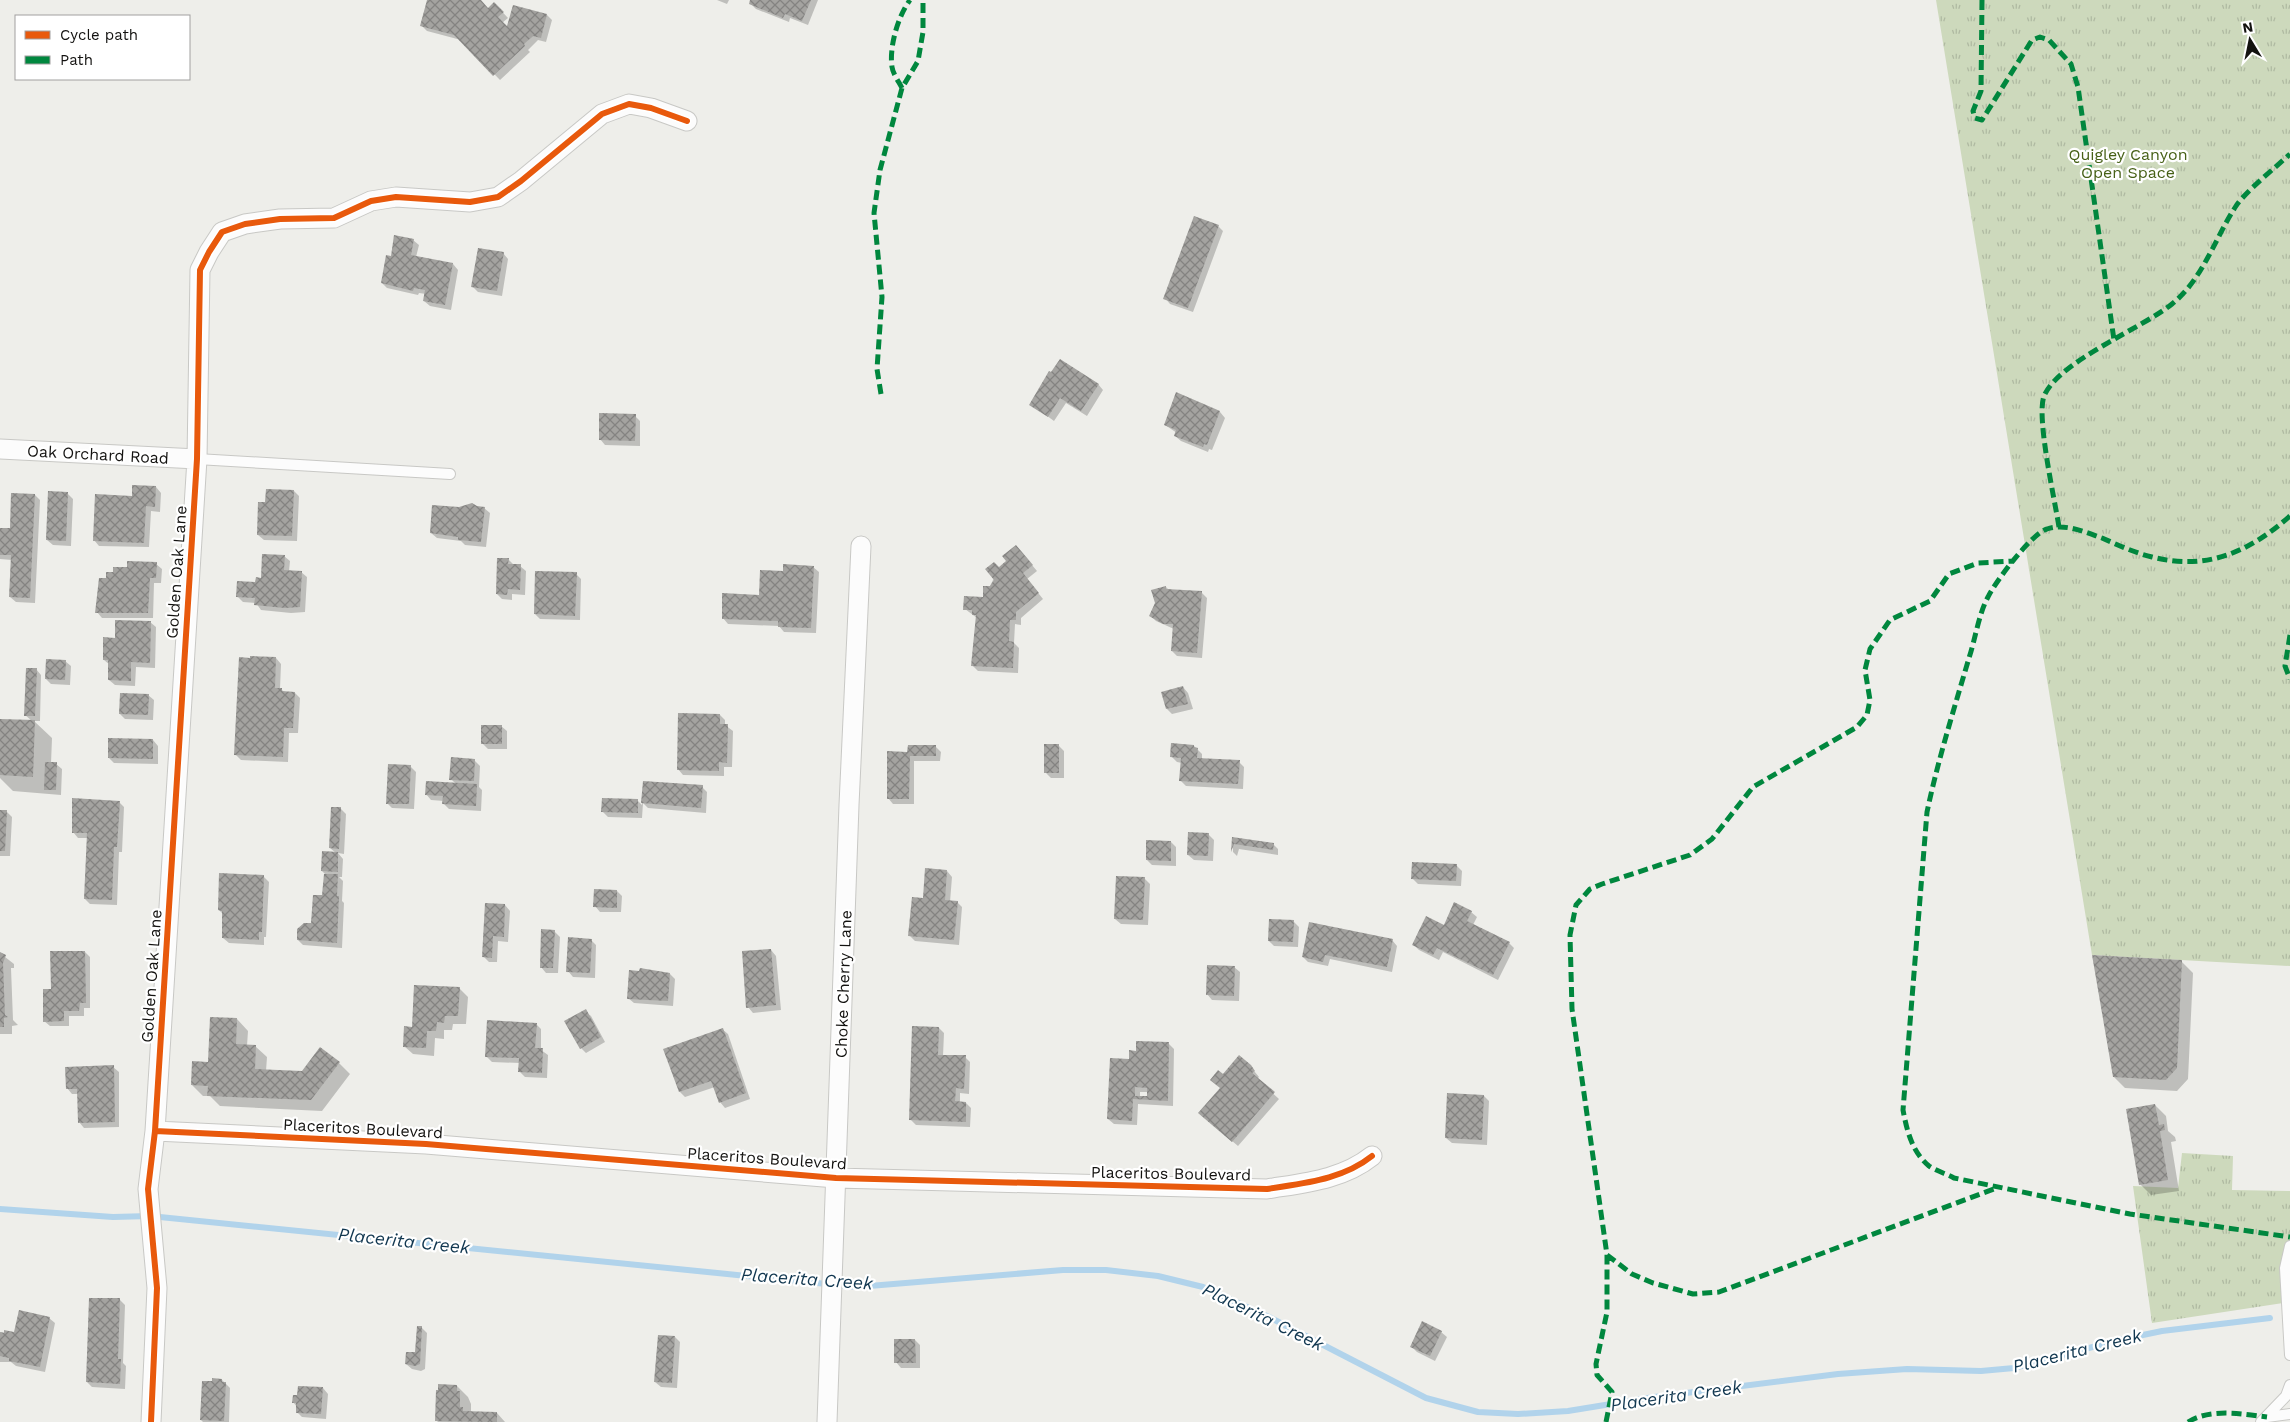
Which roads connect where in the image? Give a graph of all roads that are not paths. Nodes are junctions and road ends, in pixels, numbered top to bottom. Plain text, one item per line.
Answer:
1 (687, 121) dead end
2 (0, 449) edge
3 (197, 459) junction
4 (450, 474) dead end
5 (861, 546) dead end
6 (155, 1131) junction
7 (1372, 1156) dead end
8 (836, 1178) junction
9 (2290, 1246) edge
10 (2290, 1355) edge
11 (2290, 1385) edge
12 (2290, 1414) edge
13 (2267, 1420) edge
14 (151, 1422) edge
15 (827, 1422) edge

1 - 3 street, Golden Oak Lane
2 - 3 street, Oak Orchard Road
3 - 4 lane
3 - 6 street, Golden Oak Lane
5 - 8 street, Choke Cherry Lane
6 - 8 street, Placeritos Boulevard
6 - 14 street, Golden Oak Lane
7 - 8 street, Placeritos Boulevard
8 - 15 street, Choke Cherry Lane
9 - 10 lane
11 - 13 lane
12 - 13 lane

